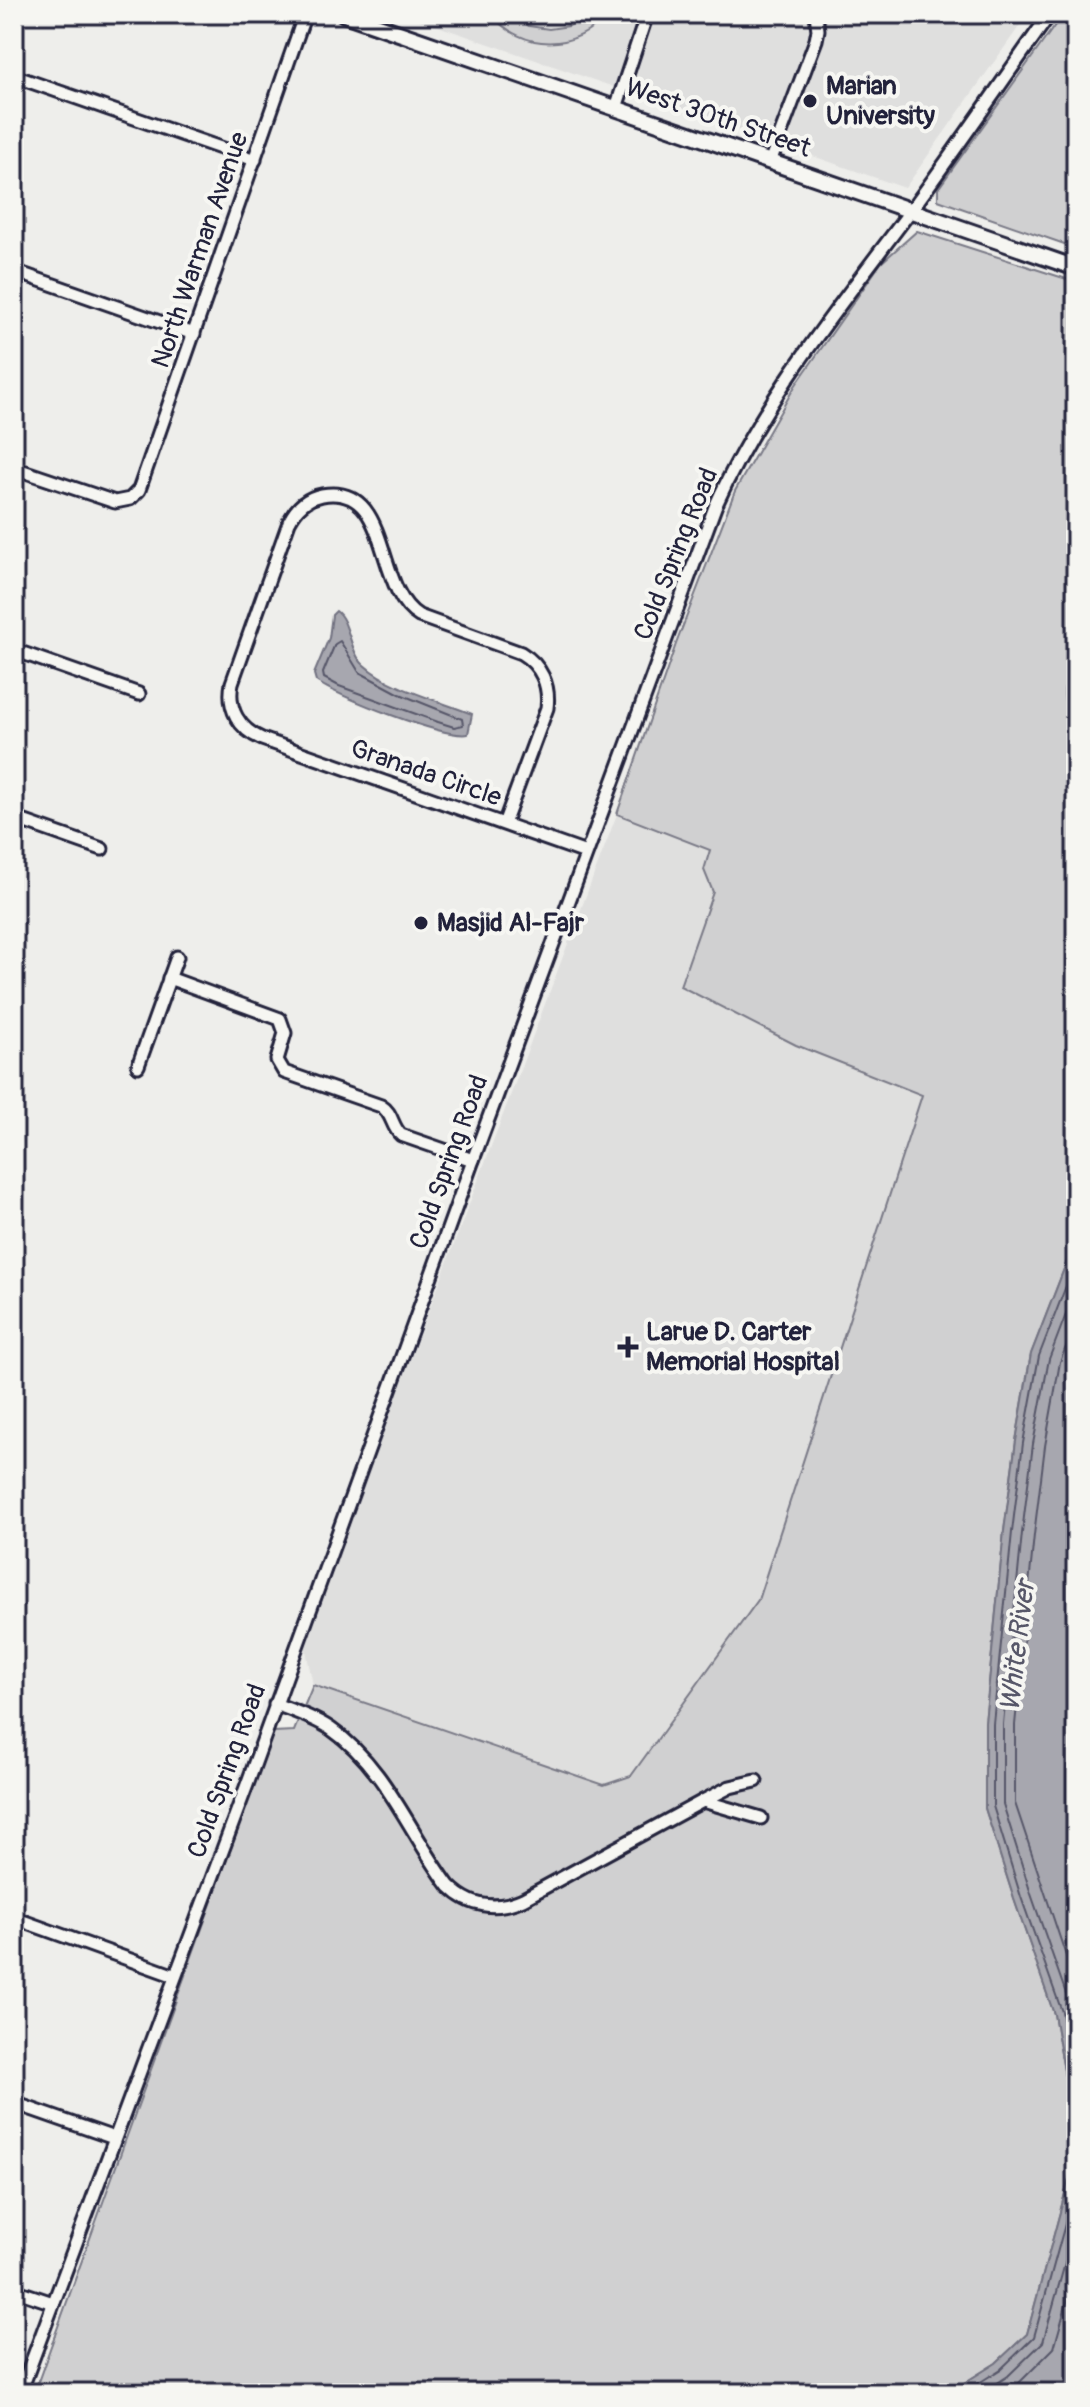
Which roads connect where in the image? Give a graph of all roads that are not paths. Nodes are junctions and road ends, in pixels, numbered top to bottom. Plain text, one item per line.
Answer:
1 (305, 14) edge
2 (344, 14) edge
3 (647, 14) edge
4 (816, 14) edge
5 (1050, 14) edge
6 (14, 76) edge
7 (616, 108) junction
8 (255, 160) junction
9 (770, 162) junction
10 (911, 211) junction
11 (1076, 268) edge
12 (14, 271) edge
13 (194, 334) junction
14 (14, 468) edge
15 (14, 650) edge
16 (139, 694) dead end
17 (14, 818) edge
18 (504, 824) junction
19 (102, 849) dead end
20 (586, 853) junction
21 (177, 957) dead end
22 (169, 978) junction
23 (138, 1066) dead end
24 (473, 1160) junction
25 (275, 1704) junction
26 (756, 1781) dead end
27 (703, 1801) junction
28 (761, 1818) dead end
29 (14, 1918) edge
30 (175, 1976) junction
31 (14, 2103) edge
32 (114, 2138) junction
33 (14, 2290) edge
34 (53, 2303) junction
35 (20, 2393) edge

1 - 8 street, North Warman Avenue
2 - 7 main road, West 30th Street
3 - 7 street
4 - 9 street
5 - 10 street, Cold Spring Road
6 - 8 street
7 - 9 main road, West 30th Street
8 - 13 street, North Warman Avenue
9 - 10 main road, West 30th Street
10 - 11 main road, West 30th Street
10 - 20 street, Cold Spring Road
12 - 13 street
13 - 14 street, North Warman Avenue
15 - 16 street
17 - 19 street
18 - 18 street, Granada Circle
18 - 20 street, Granada Circle
20 - 24 street, Cold Spring Road
21 - 22 street
22 - 23 street
22 - 24 street
24 - 25 street, Cold Spring Road
25 - 27 street
25 - 30 street, Cold Spring Road
26 - 27 street
27 - 28 street
29 - 30 street
30 - 32 street, Cold Spring Road
31 - 32 street
32 - 34 street, Cold Spring Road
33 - 34 street
34 - 35 street, Cold Spring Road

